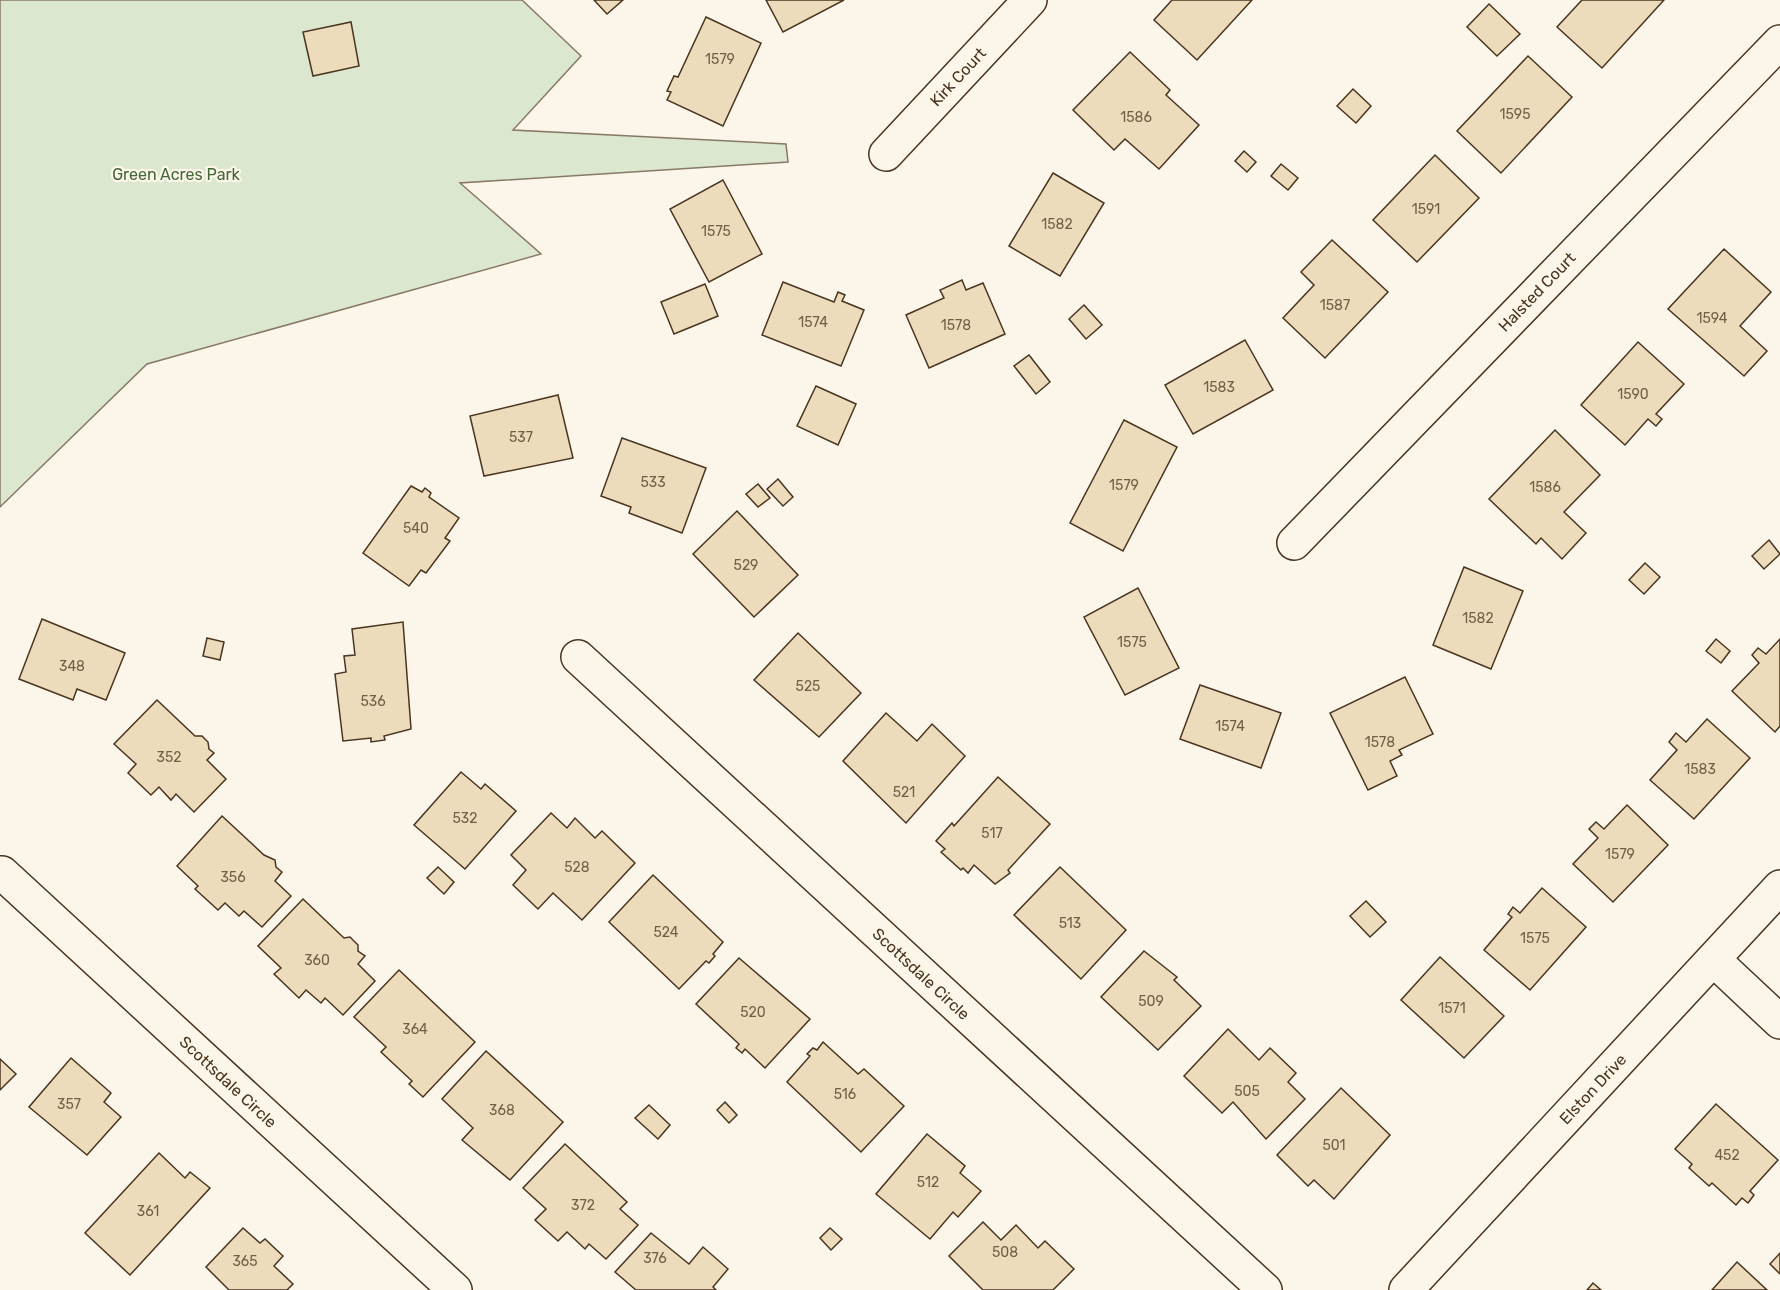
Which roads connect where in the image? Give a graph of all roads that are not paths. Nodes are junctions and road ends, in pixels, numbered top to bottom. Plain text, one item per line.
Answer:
1 (1030, 0) edge
2 (1780, 42) edge
3 (886, 154) dead end
4 (1294, 543) dead end
5 (578, 657) dead end
6 (2, 873) dead end
7 (1780, 887) edge
8 (1714, 960) junction
9 (1780, 1022) edge
10 (454, 1290) edge
11 (1265, 1290) edge
12 (1406, 1290) edge

1 - 3 street, Kirk Court
2 - 4 street, Halsted Court
5 - 11 street, Scottsdale Circle
6 - 10 street, Scottsdale Circle
7 - 8 street, Elston Drive
8 - 9 street
8 - 12 street, Elston Drive

